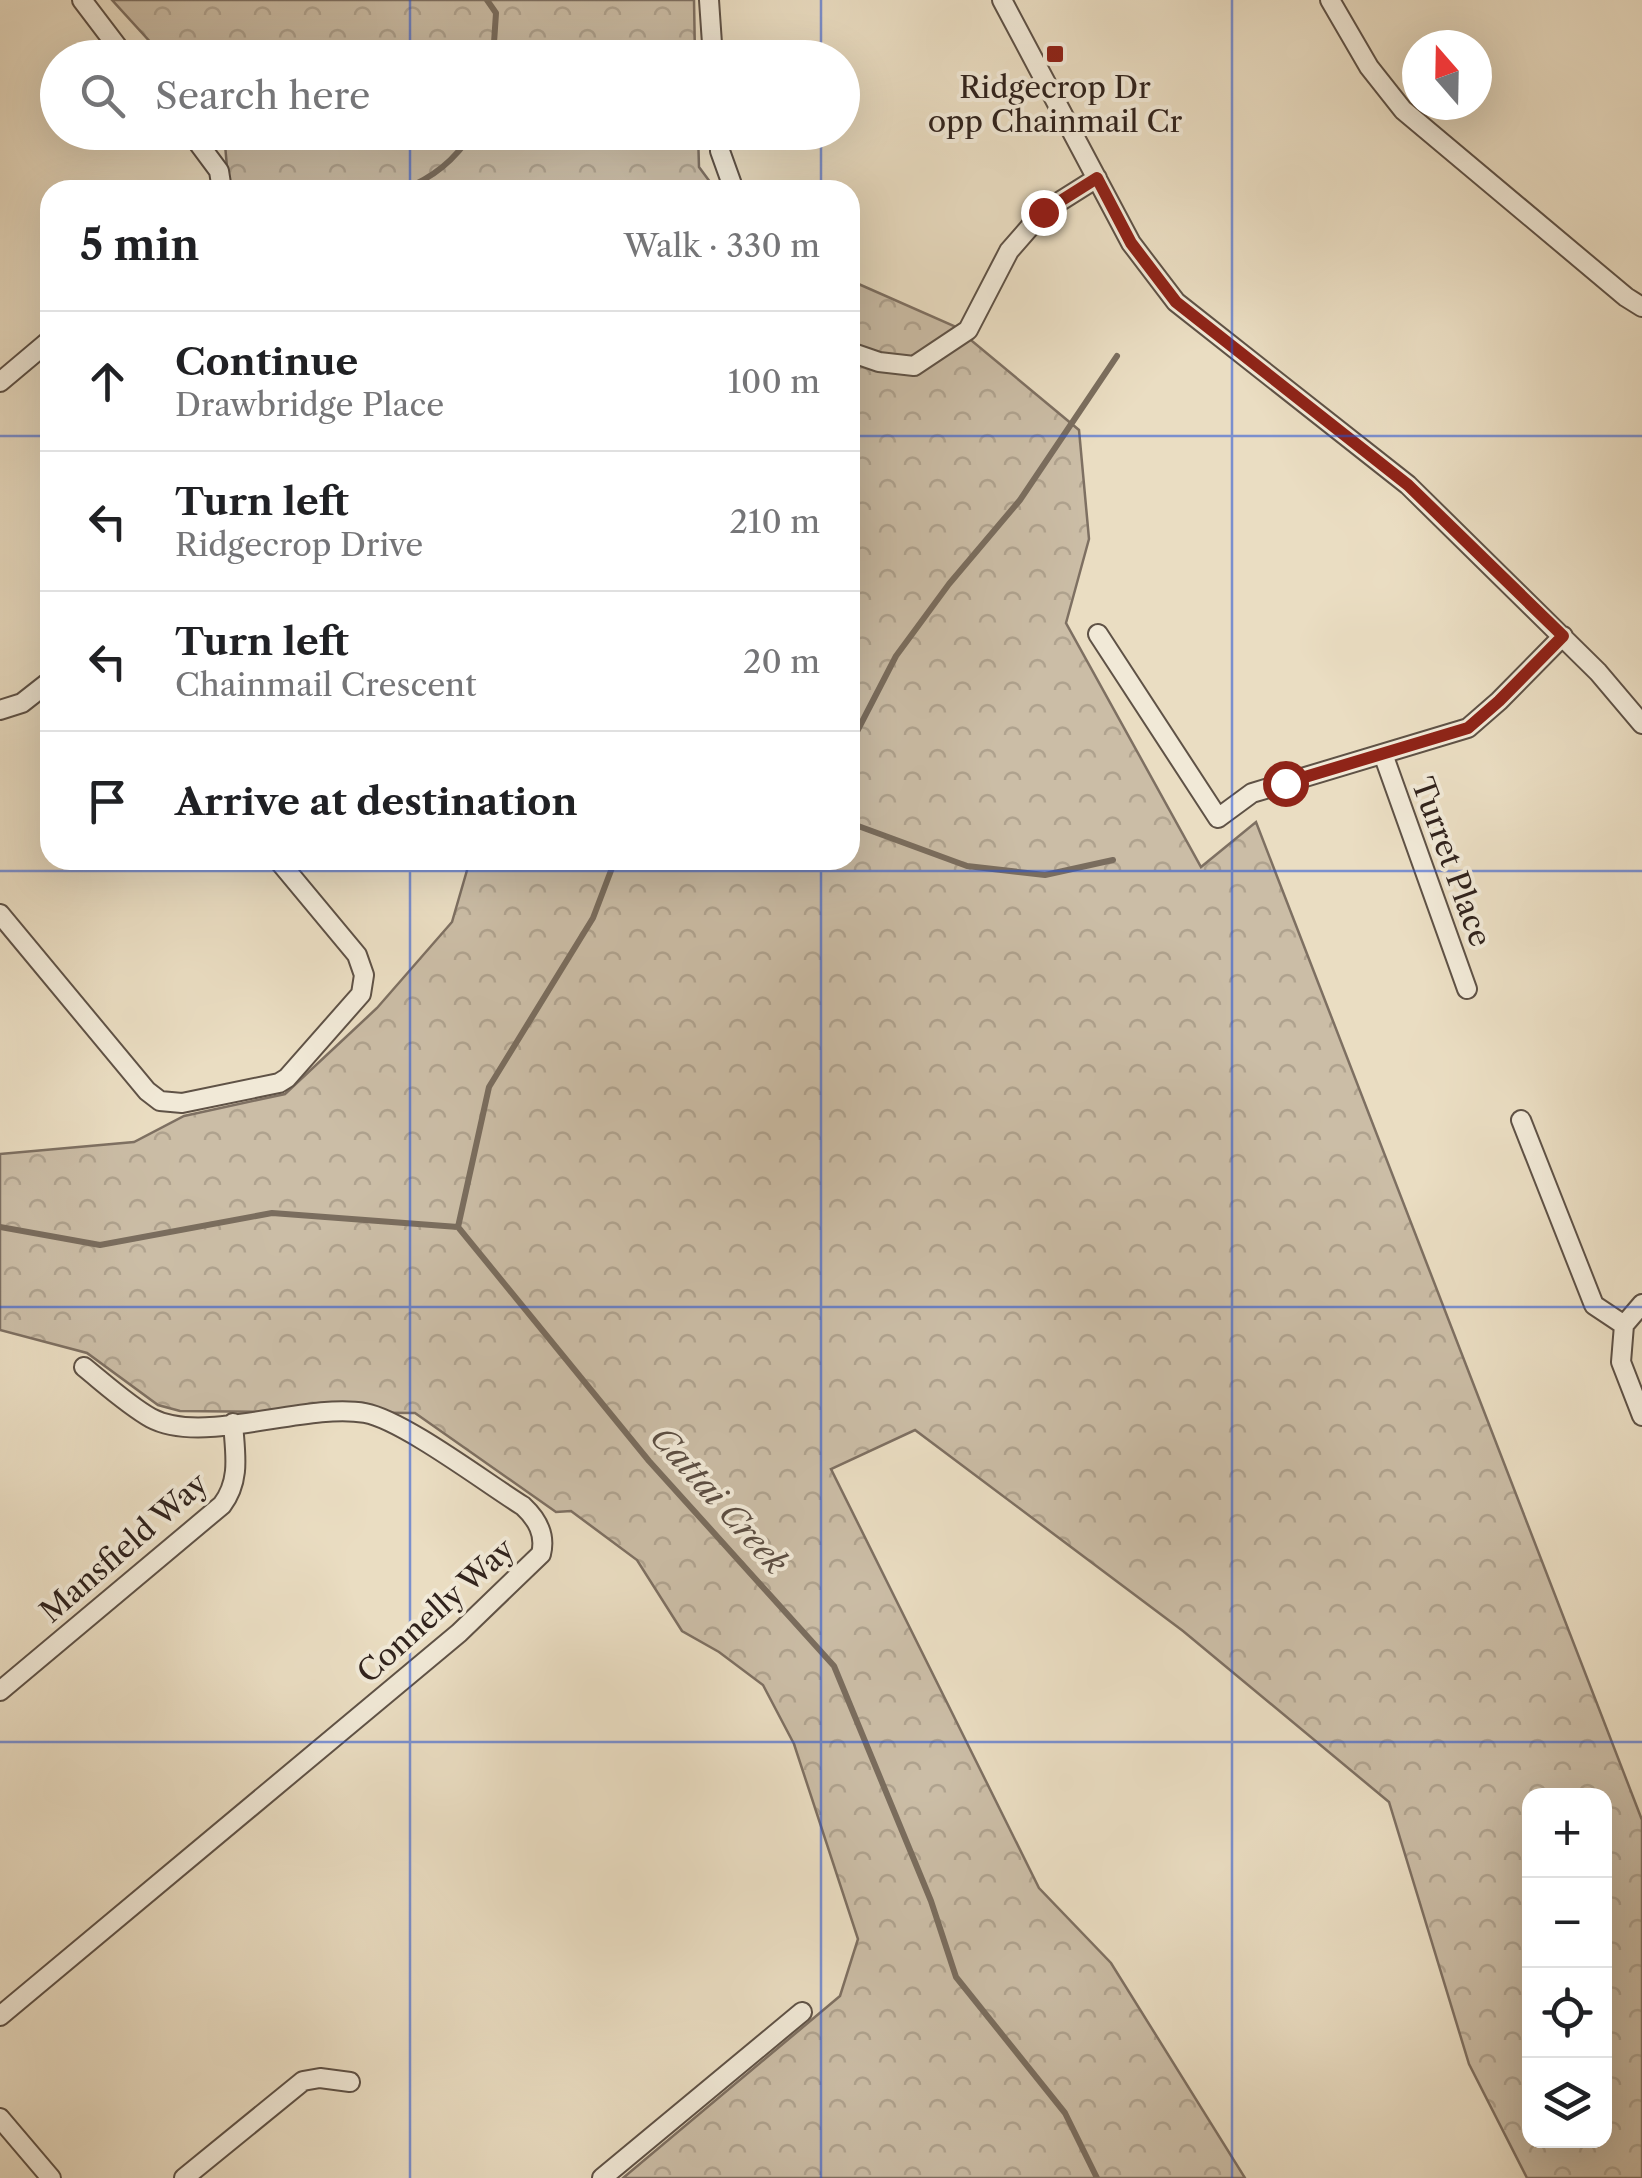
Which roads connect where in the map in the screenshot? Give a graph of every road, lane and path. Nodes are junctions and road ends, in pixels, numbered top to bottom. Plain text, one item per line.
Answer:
1 (82, 0) edge
2 (709, 0) edge
3 (1002, 0) edge
4 (1330, 0) edge
5 (112, 40) edge
6 (712, 40) edge
7 (201, 150) edge
8 (720, 150) edge
9 (1097, 178) junction
10 (220, 180) edge
11 (730, 180) edge
12 (1642, 306) edge
13 (40, 348) edge
14 (860, 355) edge
15 (0, 382) edge
16 (1098, 634) dead end
17 (1563, 636) junction
18 (40, 688) edge
19 (0, 710) edge
20 (1639, 712) edge
21 (1383, 754) junction
22 (286, 870) edge
23 (0, 914) edge
24 (1467, 989) dead end
25 (1520, 1120) dead end
26 (1642, 1304) edge
27 (1624, 1324) junction
28 (84, 1368) dead end
29 (1642, 1416) edge
30 (233, 1423) junction
31 (0, 1692) edge
32 (802, 2012) dead end
33 (0, 2016) edge
34 (350, 2082) dead end
35 (0, 2118) edge
36 (50, 2178) edge
37 (184, 2178) edge
38 (602, 2178) edge

1 - 5 street
2 - 6 street
3 - 9 street
4 - 12 street
7 - 10 street
8 - 11 street
9 - 14 street
9 - 17 street
13 - 15 street
16 - 21 street
17 - 20 street
17 - 21 street
18 - 19 street
21 - 24 street, Turret Place
22 - 23 street
25 - 27 street
26 - 27 street
27 - 29 street
28 - 30 street, Connelly Way
30 - 31 street, Mansfield Way
30 - 33 street, Connelly Way
32 - 38 street
34 - 37 street
35 - 36 street

